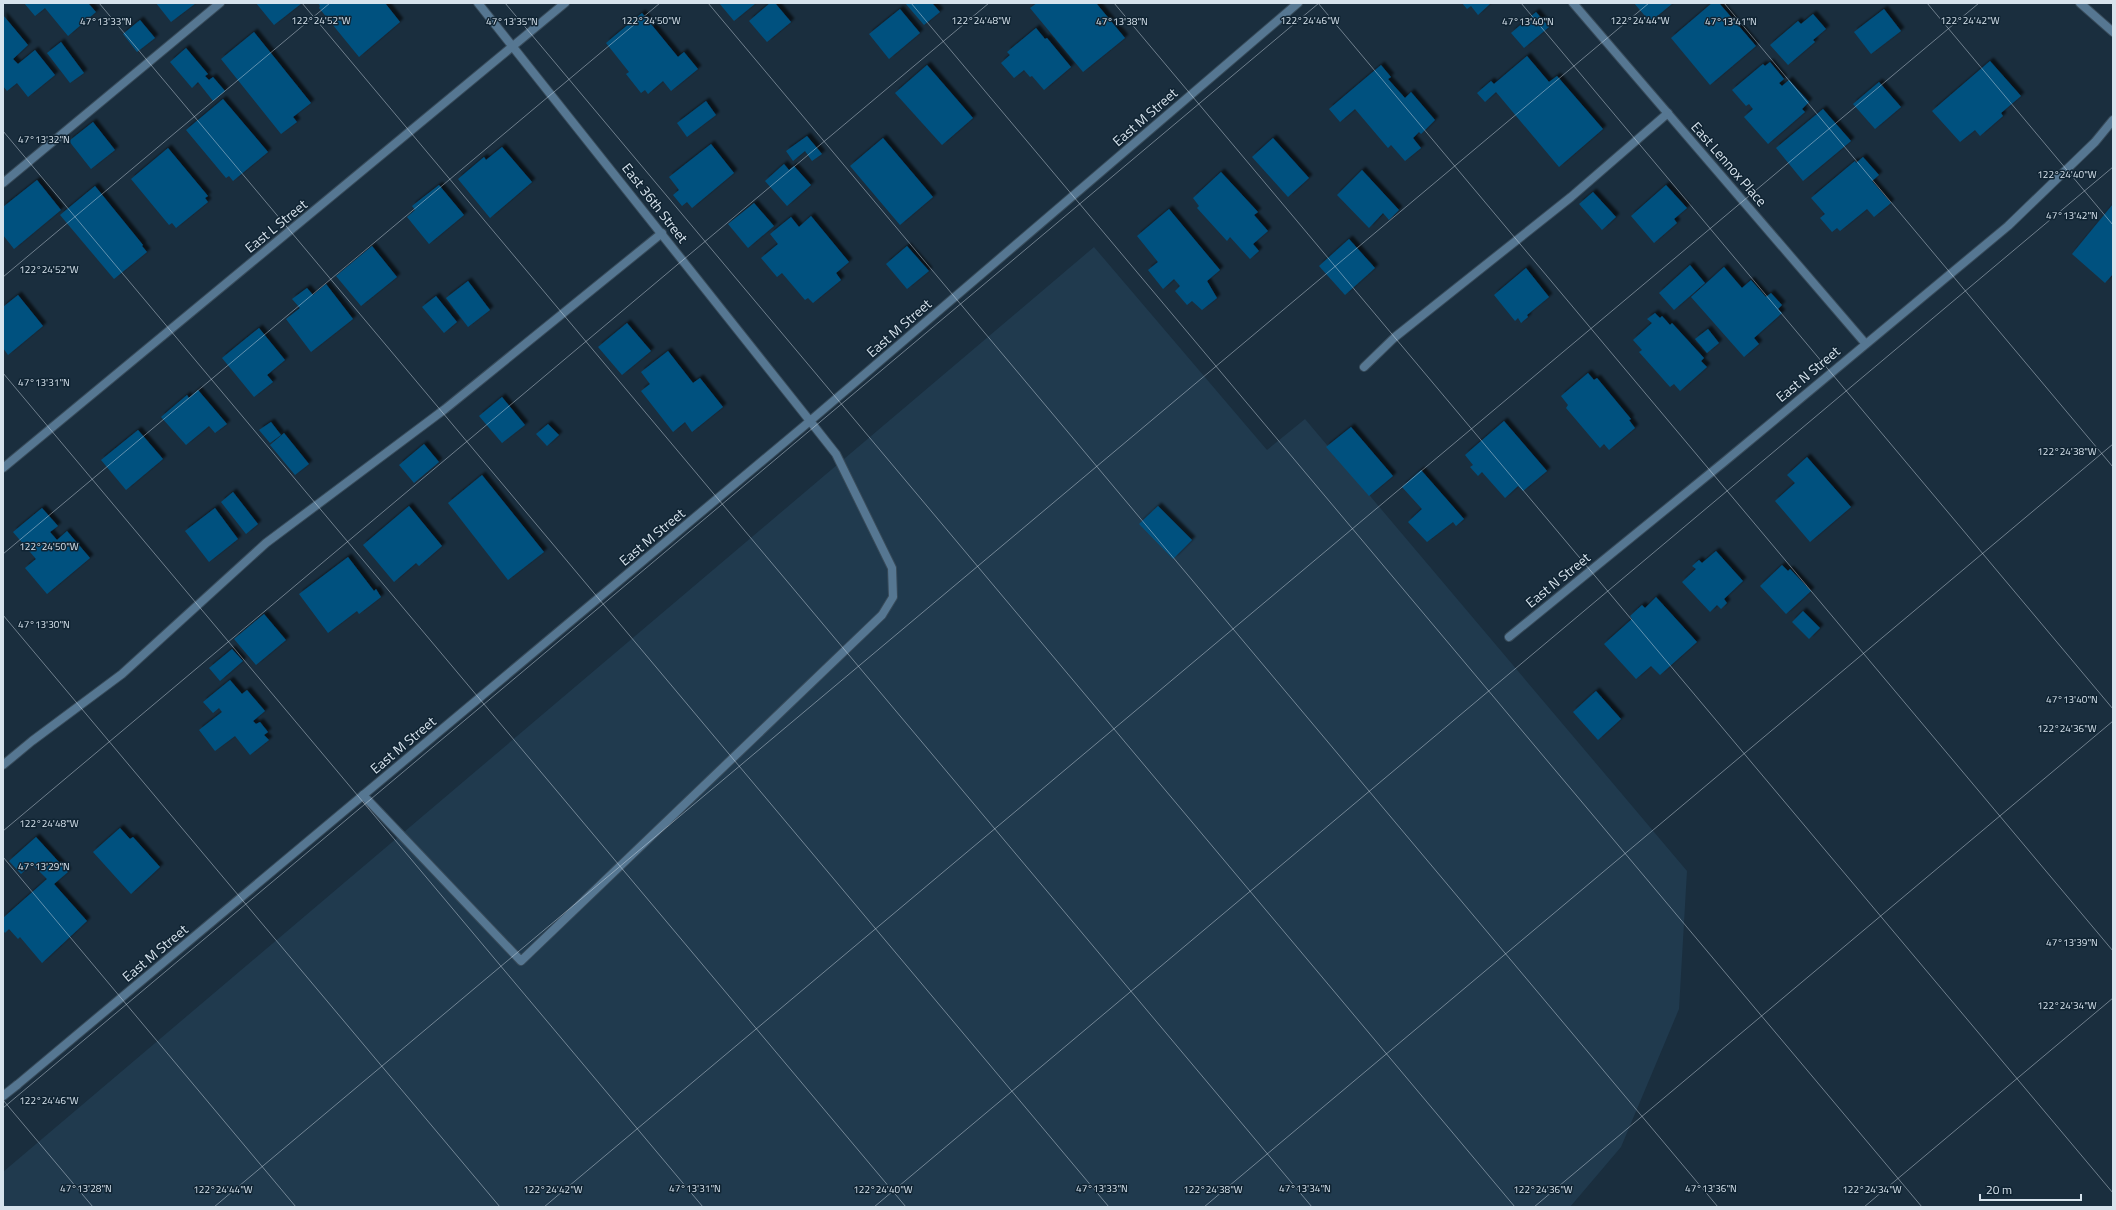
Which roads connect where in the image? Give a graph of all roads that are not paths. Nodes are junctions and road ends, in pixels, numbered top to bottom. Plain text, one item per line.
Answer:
1 (220, 3) edge
2 (478, 3) edge
3 (565, 3) edge
4 (1298, 3) edge
5 (1573, 3) edge
6 (2080, 3) edge
7 (2113, 32) edge
8 (514, 46) junction
9 (1668, 113) junction
10 (2113, 120) edge
11 (3, 183) edge
12 (662, 233) junction
13 (1865, 343) junction
14 (1364, 367) dead end
15 (810, 421) junction
16 (3, 468) edge
17 (1509, 637) dead end
18 (3, 765) edge
19 (363, 795) junction
20 (3, 1096) edge

1 - 11 street
2 - 8 street, East 36th Street
3 - 8 street, East L Street
4 - 15 street, East M Street
5 - 9 street, East Lennox Place
6 - 7 street
8 - 12 street, East 36th Street
8 - 16 street, East L Street
9 - 13 street, East Lennox Place
9 - 14 street
10 - 13 street, East N Street
12 - 15 street, East 36th Street
12 - 18 street
13 - 17 street, East N Street
15 - 19 street, East M Street
15 - 19 street, East 36th Street
19 - 20 street, East M Street

